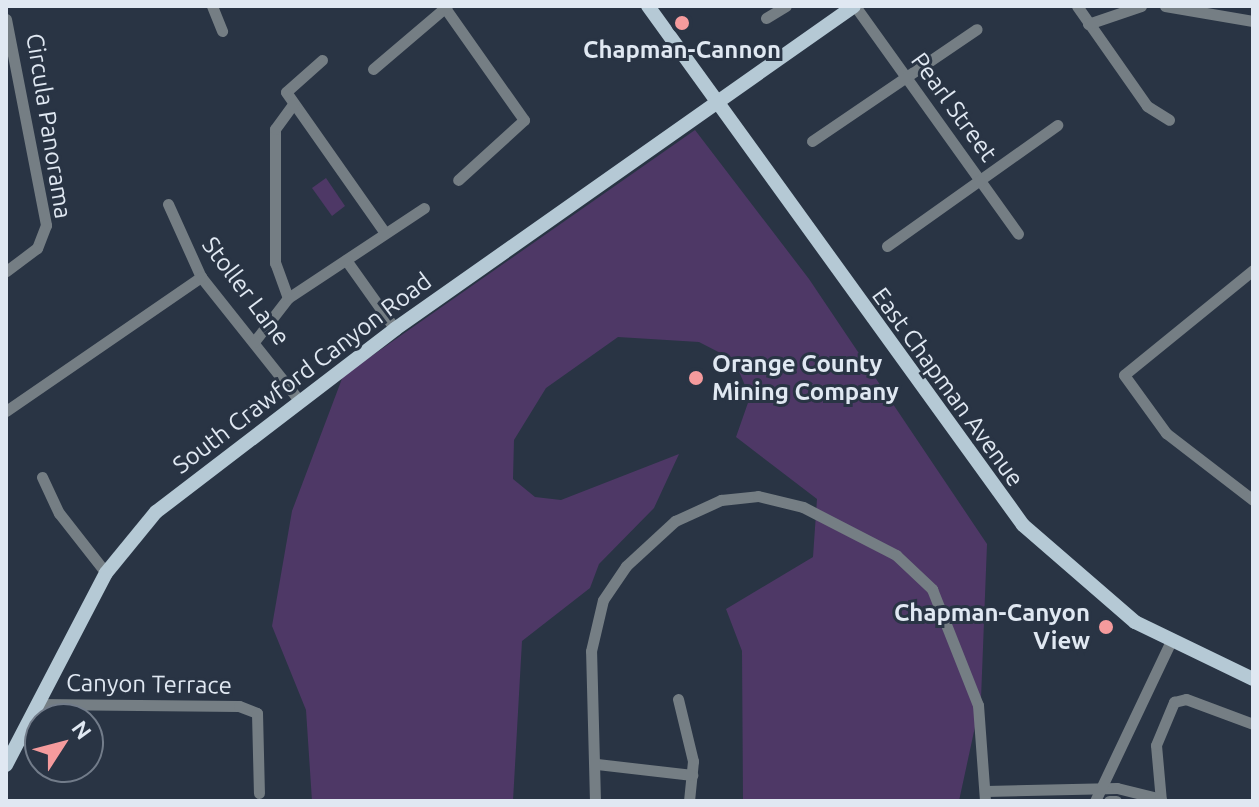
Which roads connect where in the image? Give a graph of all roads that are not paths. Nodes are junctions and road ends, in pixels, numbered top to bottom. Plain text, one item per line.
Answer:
1 (212, 6) edge
2 (648, 6) edge
3 (786, 6) edge
4 (854, 6) edge
5 (1077, 6) edge
6 (1141, 6) edge
7 (1165, 6) edge
8 (446, 7) edge
9 (766, 18) dead end
10 (6, 19) edge
11 (1253, 21) edge
12 (1088, 24) junction
13 (977, 29) dead end
14 (222, 31) dead end
15 (322, 60) dead end
16 (373, 69) dead end
17 (903, 74) junction
18 (716, 102) junction
19 (293, 104) junction
20 (1169, 120) dead end
21 (1057, 125) dead end
22 (812, 141) dead end
23 (458, 180) dead end
24 (979, 180) junction
25 (168, 204) dead end
26 (424, 208) dead end
27 (385, 233) junction
28 (1018, 234) dead end
29 (887, 246) dead end
30 (346, 260) junction
31 (1253, 270) edge
32 (6, 271) edge
33 (201, 277) junction
34 (288, 298) junction
35 (395, 329) junction
36 (254, 342) junction
37 (299, 400) junction
38 (6, 411) edge
39 (42, 477) dead end
40 (1253, 500) edge
41 (106, 573) junction
42 (1170, 643) junction
43 (1253, 679) edge
44 (678, 699) dead end
45 (40, 703) edge
46 (104, 705) edge
47 (1253, 724) edge
48 (24, 732) edge
49 (597, 764) junction
50 (6, 765) edge
51 (692, 775) junction
52 (259, 793) dead end
53 (1096, 795) edge
54 (985, 796) edge
55 (1161, 800) edge
56 (595, 801) edge
57 (689, 801) edge
58 (1109, 801) edge
59 (1116, 801) edge

1 - 14 street
2 - 18 main road, East Chapman Avenue
3 - 9 street
4 - 17 street, Pearl Street
4 - 18 main road, South Crawford Canyon Road
5 - 12 street
6 - 12 street
7 - 11 street
8 - 16 street
8 - 23 street
10 - 32 street, Circula Panorama
12 - 20 street
13 - 17 street
15 - 19 street
17 - 22 street
17 - 24 street, Pearl Street
18 - 35 main road, South Crawford Canyon Road
18 - 42 main road, East Chapman Avenue
19 - 27 street
19 - 34 street
21 - 24 street
24 - 28 street, Pearl Street
24 - 29 street
25 - 33 street, Stoller Lane
26 - 27 street
27 - 30 street
30 - 34 street
30 - 35 street
31 - 40 street
33 - 36 street, Stoller Lane
33 - 38 street
34 - 36 street
35 - 37 main road, South Crawford Canyon Road
36 - 37 street, Stoller Lane
37 - 41 main road, South Crawford Canyon Road
39 - 41 street
41 - 45 main road, South Crawford Canyon Road
42 - 43 main road, East Chapman Avenue
42 - 53 street
44 - 51 street
46 - 52 street, Canyon Terrace
47 - 55 street
48 - 50 main road, South Crawford Canyon Road
49 - 51 street
49 - 54 street
49 - 56 street
51 - 57 street
53 - 54 street
53 - 55 street
58 - 59 street

